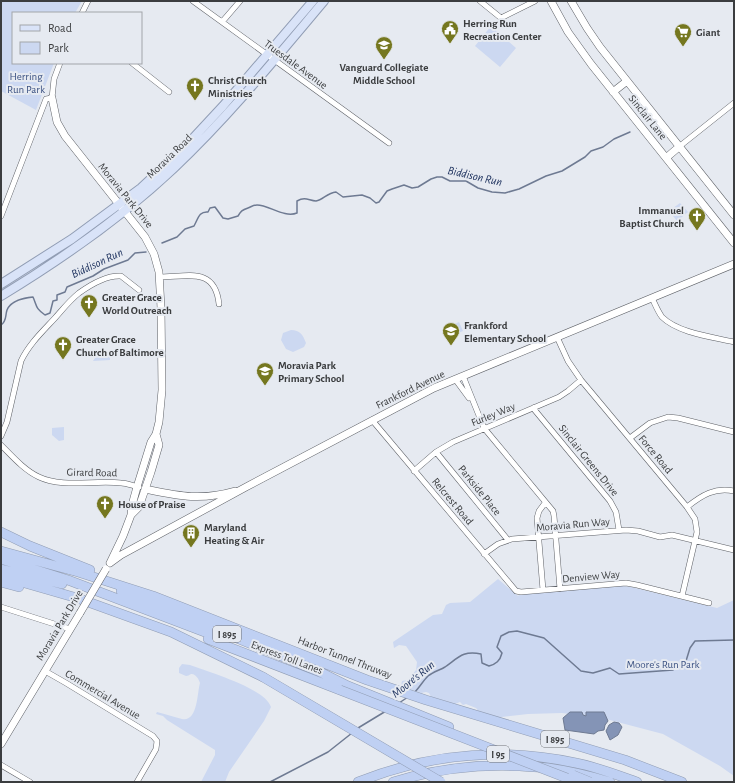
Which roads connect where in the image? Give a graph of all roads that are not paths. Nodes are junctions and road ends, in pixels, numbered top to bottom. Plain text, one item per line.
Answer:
1 (88, 1) edge
2 (192, 1) edge
3 (240, 1) edge
4 (313, 1) edge
5 (324, 1) edge
6 (480, 1) edge
7 (535, 1) edge
8 (550, 1) edge
9 (571, 1) edge
10 (82, 12) edge
11 (222, 22) junction
12 (270, 58) junction
13 (60, 64) edge
14 (133, 64) edge
15 (627, 81) junction
16 (169, 92) dead end
17 (613, 92) junction
18 (52, 98) junction
19 (734, 103) edge
20 (389, 143) dead end
21 (680, 146) junction
22 (666, 158) junction
23 (119, 204) junction
24 (124, 210) junction
25 (734, 215) edge
26 (1, 216) edge
27 (733, 241) edge
28 (734, 264) edge
29 (159, 277) junction
30 (1, 284) edge
31 (139, 290) dead end
32 (1, 296) edge
33 (652, 298) junction
34 (219, 304) dead end
35 (557, 337) junction
36 (734, 342) edge
37 (462, 376) junction
38 (455, 379) junction
39 (581, 380) junction
40 (474, 404) junction
41 (533, 408) junction
42 (372, 420) junction
43 (484, 428) junction
44 (734, 432) edge
45 (156, 434) junction
46 (1, 436) edge
47 (630, 438) junction
48 (1, 445) edge
49 (436, 452) junction
50 (414, 471) junction
51 (137, 487) junction
52 (246, 487) junction
53 (145, 489) junction
54 (734, 491) edge
55 (203, 497) junction
56 (221, 502) junction
57 (545, 503) junction
58 (687, 507) junction
59 (131, 515) junction
60 (619, 530) junction
61 (1, 532) edge
62 (556, 535) junction
63 (538, 537) junction
64 (508, 540) junction
65 (695, 540) junction
66 (734, 550) edge
67 (1, 551) edge
68 (484, 554) junction
69 (1, 559) edge
70 (35, 560) junction
71 (1, 565) edge
72 (108, 566) junction
73 (1, 569) edge
74 (1, 576) edge
75 (52, 581) junction
76 (1, 582) edge
77 (560, 589) junction
78 (543, 590) junction
79 (521, 592) joint
80 (154, 596) junction
81 (682, 596) junction
82 (709, 603) dead end
83 (1, 607) edge
84 (123, 614) junction
85 (70, 629) junction
86 (45, 671) junction
87 (344, 688) junction
88 (1, 744) edge
89 (1, 765) edge
90 (30, 782) edge
91 (137, 782) edge
92 (358, 782) edge
93 (393, 782) edge
94 (441, 782) edge
95 (577, 782) edge
96 (590, 782) edge
97 (610, 782) edge
98 (637, 782) edge
99 (682, 782) edge

1 - 10 street
2 - 11 street, Truesdale Avenue
3 - 11 street
4 - 12 main road, Moravia Road
5 - 12 main road, Moravia Road
6 - 7 street
8 - 17 street, Sinclair Lane
9 - 15 street, Sinclair Lane
11 - 12 street, Truesdale Avenue
12 - 20 street, Truesdale Avenue
12 - 23 main road, Moravia Road
12 - 24 main road, Moravia Road
13 - 18 street
14 - 16 street
15 - 17 street
15 - 21 street, Sinclair Lane
17 - 22 street, Sinclair Lane
18 - 23 street, Moravia Park Drive
18 - 26 street
19 - 21 street
21 - 22 street
21 - 25 street, Sinclair Lane
22 - 27 street, Sinclair Lane
23 - 24 street, Moravia Park Drive
23 - 30 main road, Moravia Road
24 - 29 street, Moravia Park Drive
24 - 32 main road, Moravia Road
28 - 33 street, Frankford Avenue
29 - 34 street
29 - 45 street, Moravia Park Drive
31 - 46 street
33 - 35 street, Frankford Avenue
33 - 36 street
35 - 37 street, Frankford Avenue
35 - 39 street, Force Road
37 - 38 street, Frankford Avenue
37 - 40 street
38 - 40 street
38 - 42 street, Frankford Avenue
39 - 41 street, Furley Way
39 - 47 street, Force Road
40 - 43 street
41 - 43 street, Furley Way
41 - 60 street, Sinclair Greens Drive
42 - 50 street, Relcrest Road
42 - 52 street, Frankford Avenue
43 - 49 street, Furley Way
43 - 57 street
44 - 47 street
45 - 51 street, Moravia Park Drive
45 - 53 street, Moravia Park Drive
47 - 58 street, Force Road
48 - 51 street, Girard Road
49 - 50 street, Furley Way
49 - 64 street, Parkside Place
50 - 68 street, Relcrest Road
51 - 53 street, Girard Road
51 - 59 street, Moravia Park Drive
52 - 55 street
52 - 56 street, Frankford Avenue
53 - 55 street
53 - 59 street, Moravia Park Drive
54 - 58 street
55 - 56 street
56 - 72 street, Frankford Avenue
57 - 62 street
57 - 63 street
58 - 65 street, Force Road
59 - 72 street, Moravia Park Drive
60 - 62 street, Moravia Run Way
60 - 65 street, Moravia Run Way
61 - 80 highway
62 - 63 street, Moravia Run Way
62 - 77 street
63 - 64 street, Moravia Run Way
63 - 78 street
64 - 68 street, Moravia Run Way
65 - 66 street, Moravia Run Way
65 - 81 street, Force Road
67 - 70 highway, Harbor Tunnel Thruway / I 895
68 - 79 street, Relcrest Road
69 - 87 highway
70 - 80 highway, Harbor Tunnel Thruway / I 895
70 - 87 highway, Express Toll Lanes / I 895
71 - 75 highway
72 - 85 street, Moravia Park Drive, bridge
73 - 75 highway, Express Toll Lanes
74 - 84 highway, I 895
75 - 87 highway, Express Toll Lanes
76 - 84 highway
77 - 78 street, Denview Way
77 - 81 street, Denview Way
78 - 79 street, Denview Way
80 - 99 highway, Harbor Tunnel Thruway / I 895
81 - 82 street, Denview Way
83 - 85 street
84 - 94 highway, I 895, bridge
85 - 86 street, Moravia Park Drive
86 - 88 street, Moravia Park Drive
86 - 91 street, Commercial Avenue
87 - 95 highway, Express Toll Lanes, bridge
87 - 96 highway, Express Toll Lanes / I 895, bridge
89 - 90 street
92 - 98 highway, I 95
93 - 97 highway

